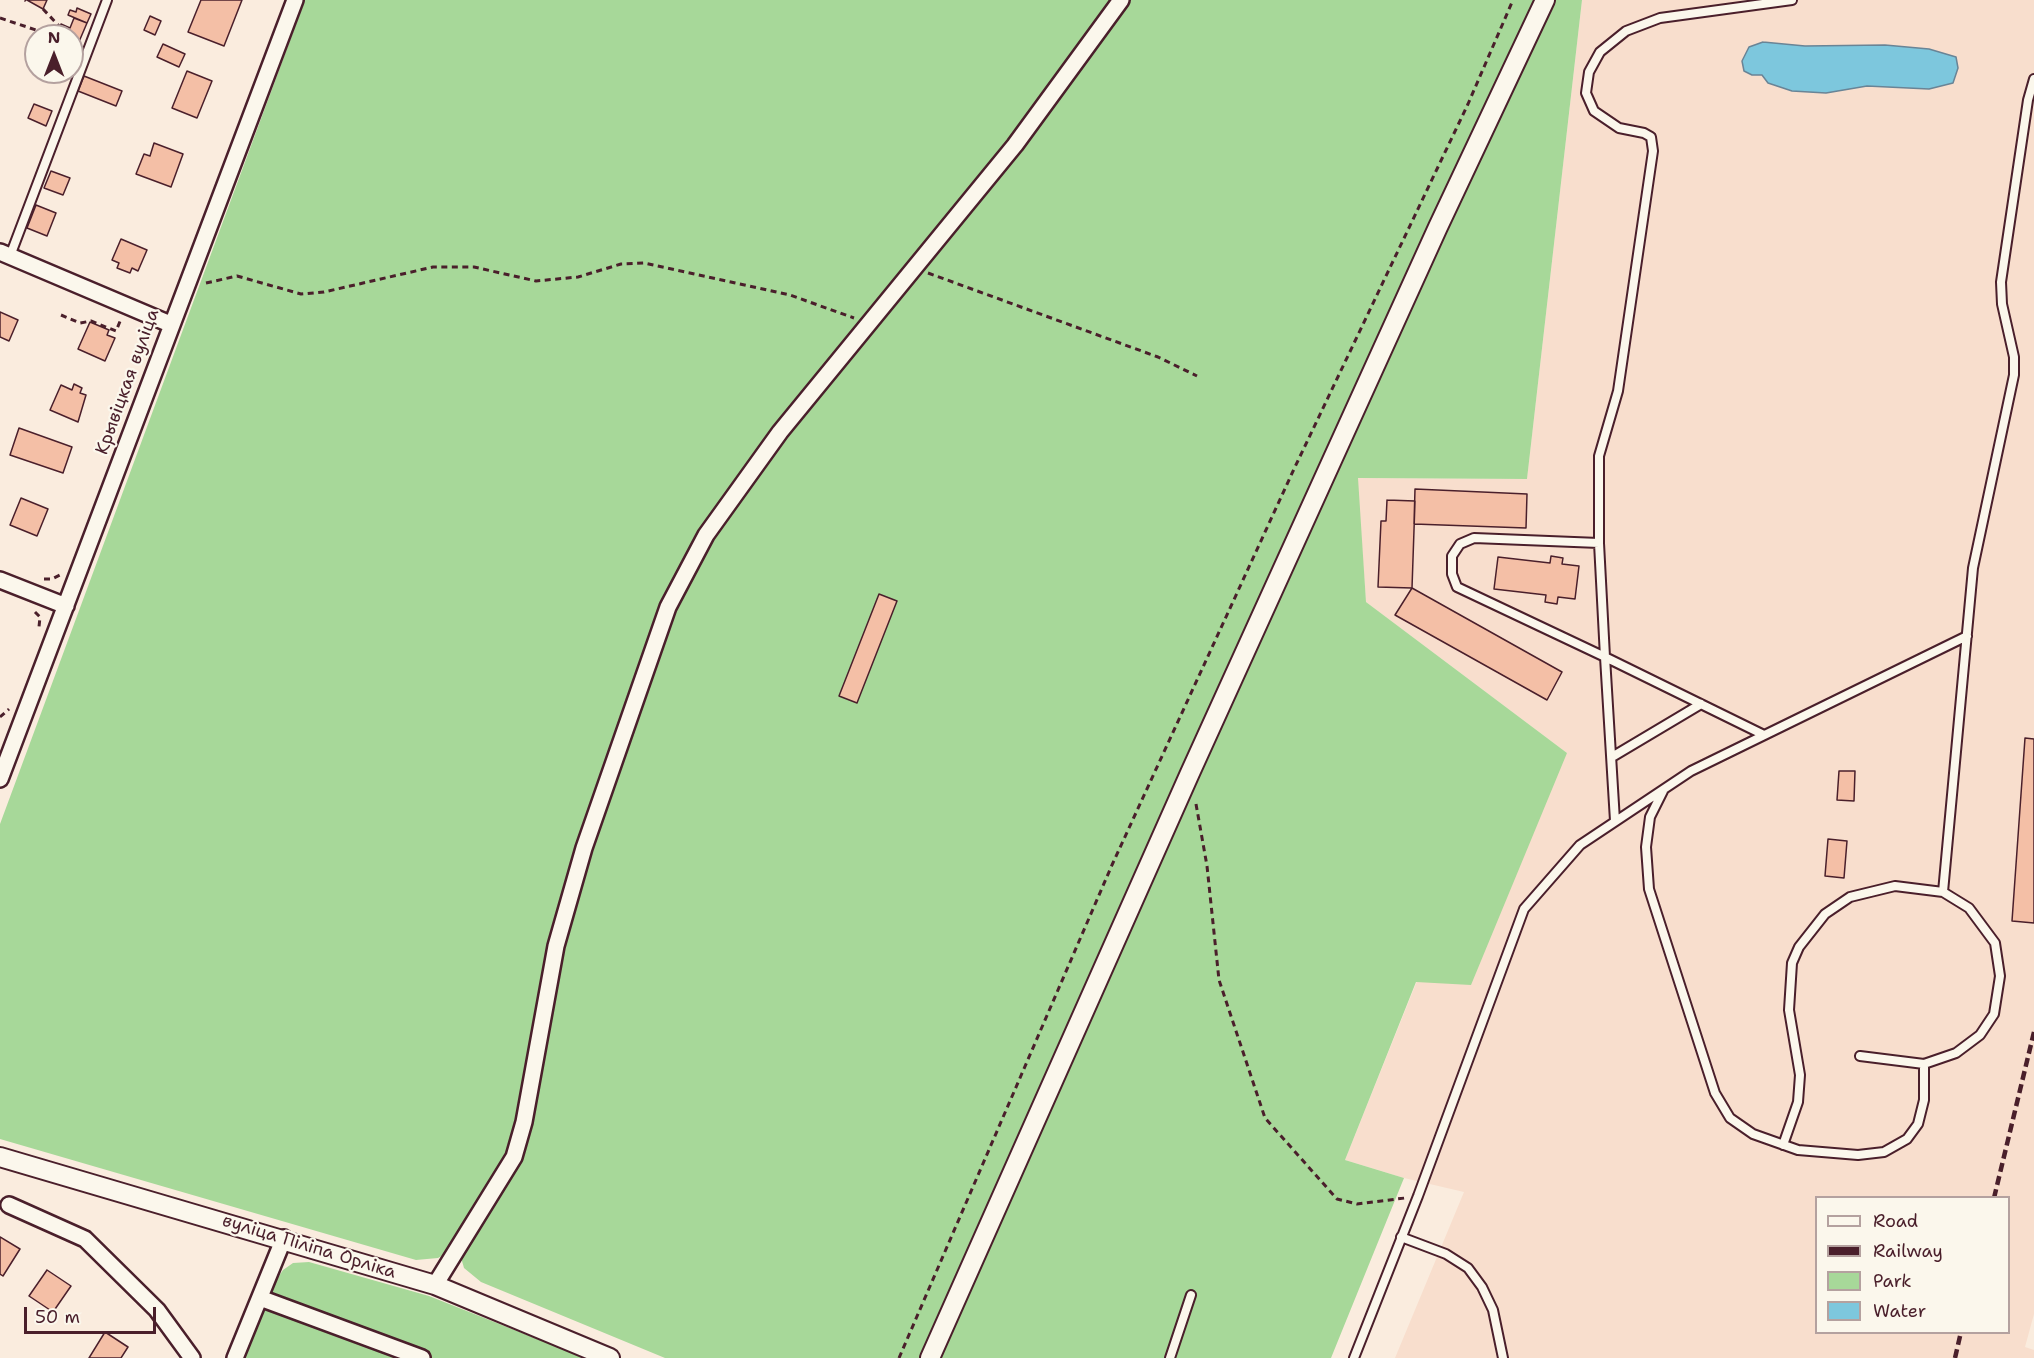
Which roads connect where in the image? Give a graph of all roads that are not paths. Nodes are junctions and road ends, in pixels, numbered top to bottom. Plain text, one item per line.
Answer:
1 (107, 0) edge
2 (295, 0) edge
3 (1121, 0) edge
4 (1545, 0) edge
5 (1792, 0) edge
6 (2034, 78) edge
7 (5, 254) edge
8 (170, 324) junction
9 (1599, 543) junction
10 (0, 580) edge
11 (66, 606) junction
12 (1967, 636) junction
13 (1605, 657) junction
14 (1701, 704) junction
15 (1764, 735) junction
16 (5, 749) edge
17 (1611, 757) junction
18 (0, 779) edge
19 (1665, 789) junction
20 (1615, 821) junction
21 (1943, 892) junction
22 (1860, 1056) dead end
23 (1924, 1064) junction
24 (1784, 1145) junction
25 (0, 1157) edge
26 (9, 1205) dead end
27 (284, 1238) junction
28 (1401, 1238) junction
29 (435, 1285) junction
30 (1191, 1295) dead end
31 (260, 1298) junction
32 (192, 1358) edge
33 (235, 1358) edge
34 (422, 1358) edge
35 (610, 1358) edge
36 (930, 1358) edge
37 (1170, 1358) edge
38 (1354, 1358) edge
39 (1503, 1358) edge

1 - 7 lane
2 - 8 street, Крывіцкая вуліца
3 - 29 street
4 - 36 street
5 - 9 lane
6 - 12 lane
7 - 8 street
8 - 11 street, Крывіцкая вуліца
9 - 13 lane
9 - 13 lane
10 - 11 street
11 - 16 street, Крывіцкая вуліца
12 - 15 lane
12 - 21 lane
13 - 14 lane
13 - 17 lane
14 - 15 lane
14 - 17 lane
15 - 19 lane
16 - 18 street, Крывіцкая вуліца
17 - 20 lane
19 - 20 lane
19 - 24 lane
20 - 28 lane
21 - 23 lane
21 - 24 lane
22 - 23 lane
23 - 24 lane
25 - 27 street, вуліца Піліпа Орліка
26 - 32 street
27 - 29 street, вуліца Піліпа Орліка
27 - 31 street
28 - 38 lane
28 - 39 lane
29 - 35 street, вуліца Піліпа Орліка
30 - 37 lane
31 - 33 street
31 - 34 street

